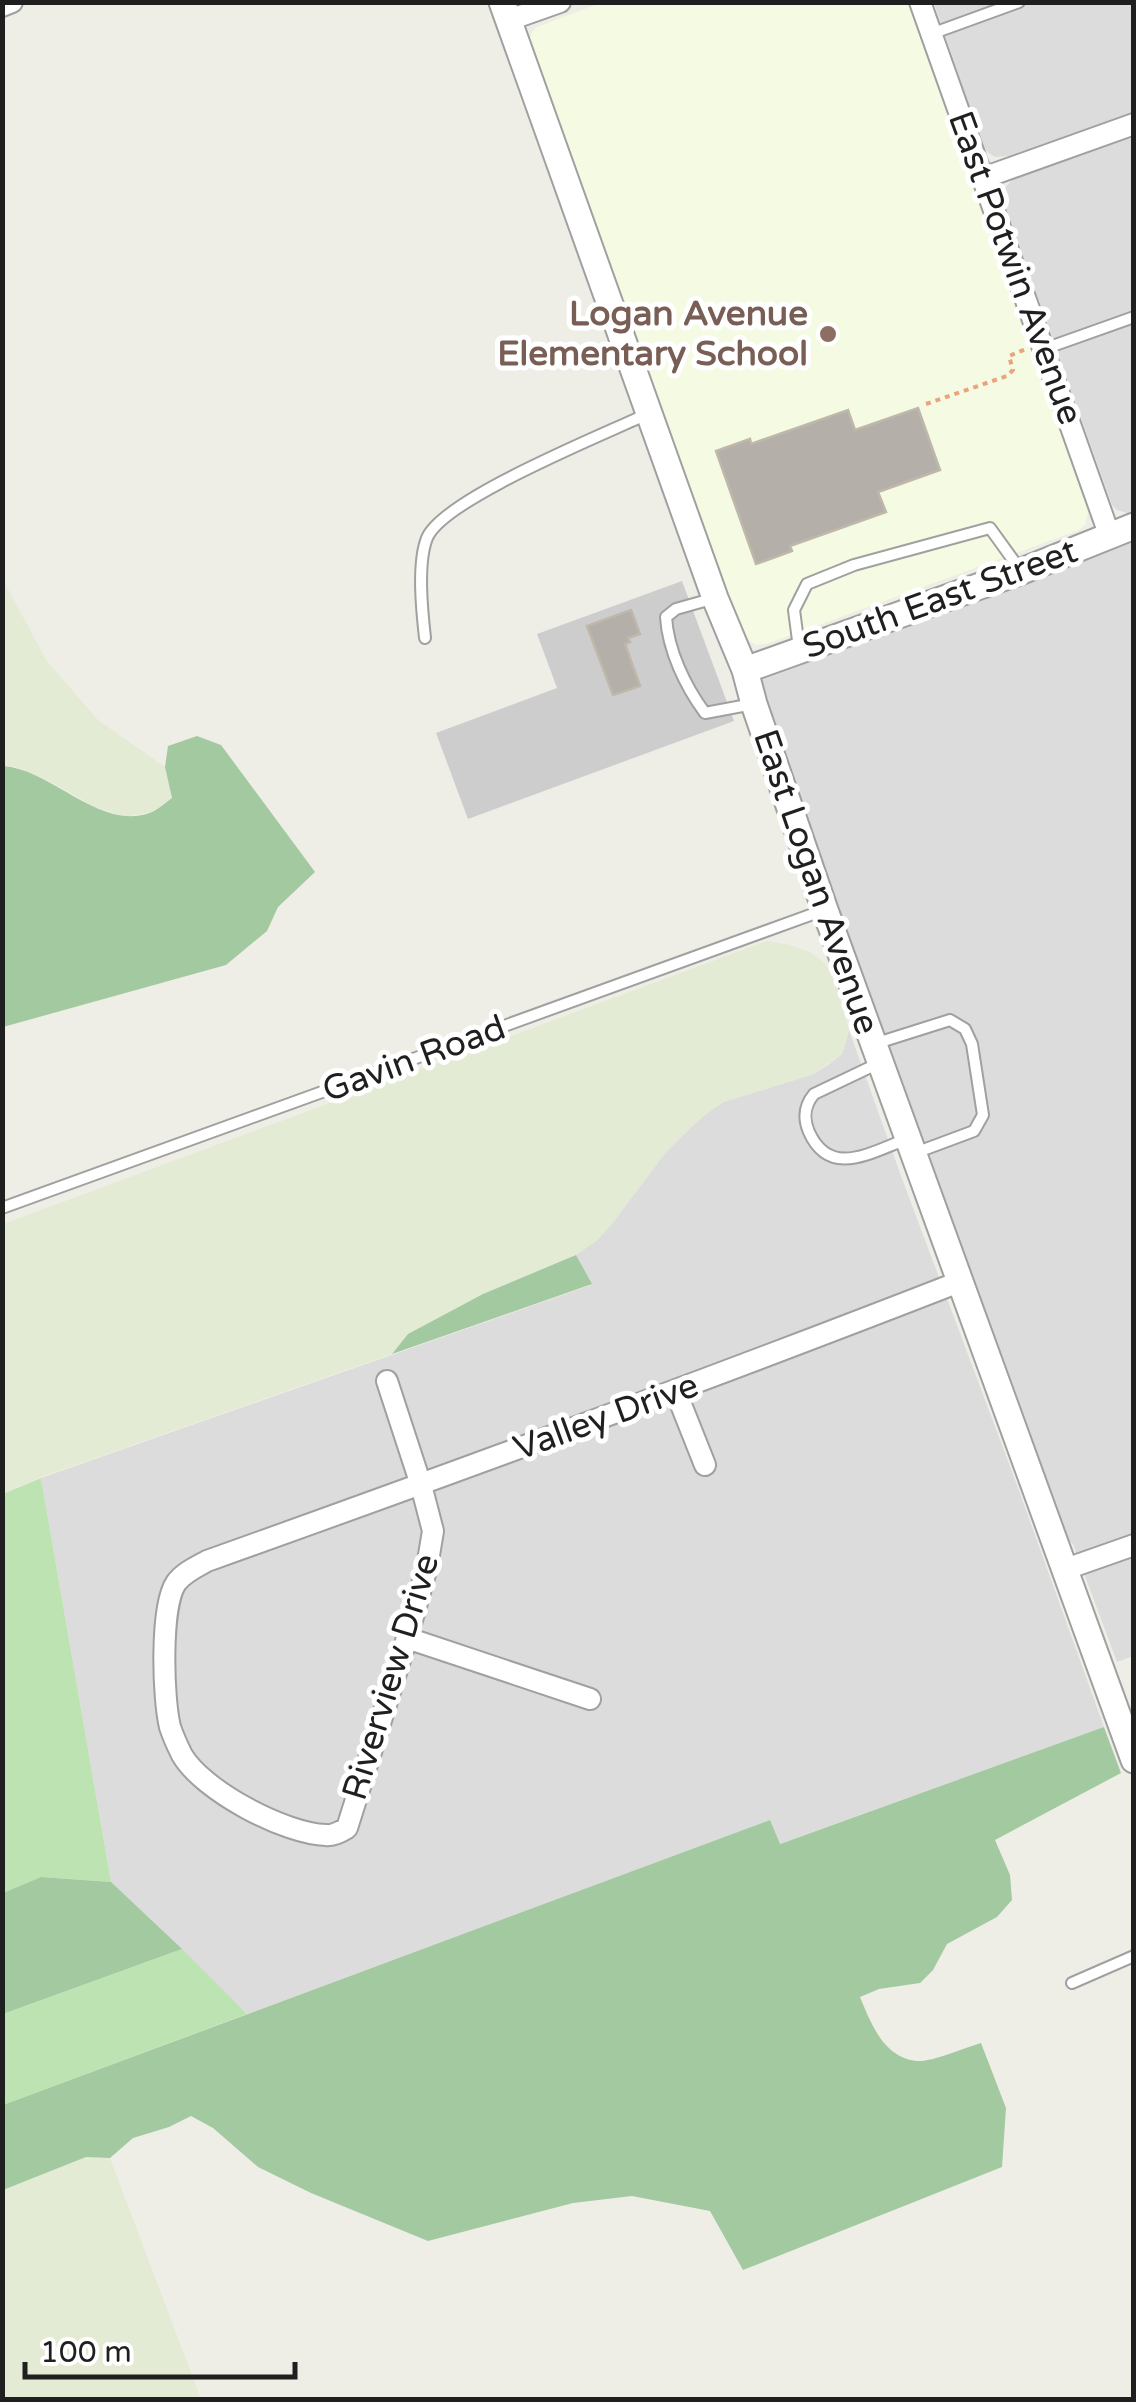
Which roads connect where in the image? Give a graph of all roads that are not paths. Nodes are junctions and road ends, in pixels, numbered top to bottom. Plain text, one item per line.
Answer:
1 (12, 2) edge
2 (560, 2) edge
3 (920, 2) edge
4 (1019, 2) edge
5 (2, 6) edge
6 (506, 11) edge
7 (931, 34) junction
8 (1134, 124) edge
9 (983, 178) junction
10 (1134, 317) edge
11 (1035, 349) junction
12 (648, 414) junction
13 (1122, 530) edge
14 (1022, 572) junction
15 (715, 598) junction
16 (425, 638) dead end
17 (799, 651) junction
18 (746, 670) junction
19 (754, 704) junction
20 (825, 910) junction
21 (876, 1053) junction
22 (910, 1146) junction
23 (2, 1208) edge
24 (959, 1282) junction
25 (387, 1382) dead end
26 (676, 1392) junction
27 (705, 1466) dead end
28 (422, 1484) junction
29 (250, 1546) joint
30 (1134, 1546) edge
31 (1063, 1570) junction
32 (407, 1638) junction
33 (590, 1699) dead end
34 (1134, 1760) edge
35 (1134, 1956) edge
36 (1072, 1983) dead end

1 - 5 street
2 - 6 street
3 - 7 street, East Potwin Avenue
4 - 7 lane
6 - 12 street, East Logan Avenue
7 - 9 street, East Potwin Avenue
8 - 9 street
9 - 11 street, East Potwin Avenue
10 - 11 lane
11 - 13 street, East Potwin Avenue
12 - 15 street, East Logan Avenue
12 - 16 lane
13 - 14 street, South East Street
14 - 17 street, South East Street
14 - 17 lane
15 - 18 street, East Logan Avenue
15 - 19 lane
17 - 18 street, South East Street
18 - 19 street, East Logan Avenue
19 - 20 street, East Logan Avenue
20 - 21 street, East Logan Avenue
20 - 23 lane, Gavin Road
21 - 22 street, East Logan Avenue
21 - 22 lane
21 - 22 lane
22 - 24 street, East Logan Avenue
24 - 26 street, Valley Drive
24 - 31 street, East Logan Avenue
25 - 28 street, Riverview Drive
26 - 27 street
26 - 28 street, Valley Drive
28 - 29 street, Valley Drive
28 - 32 street, Riverview Drive
29 - 32 street, Riverview Drive
30 - 31 street
31 - 34 street, East Logan Avenue
32 - 33 street
35 - 36 lane

